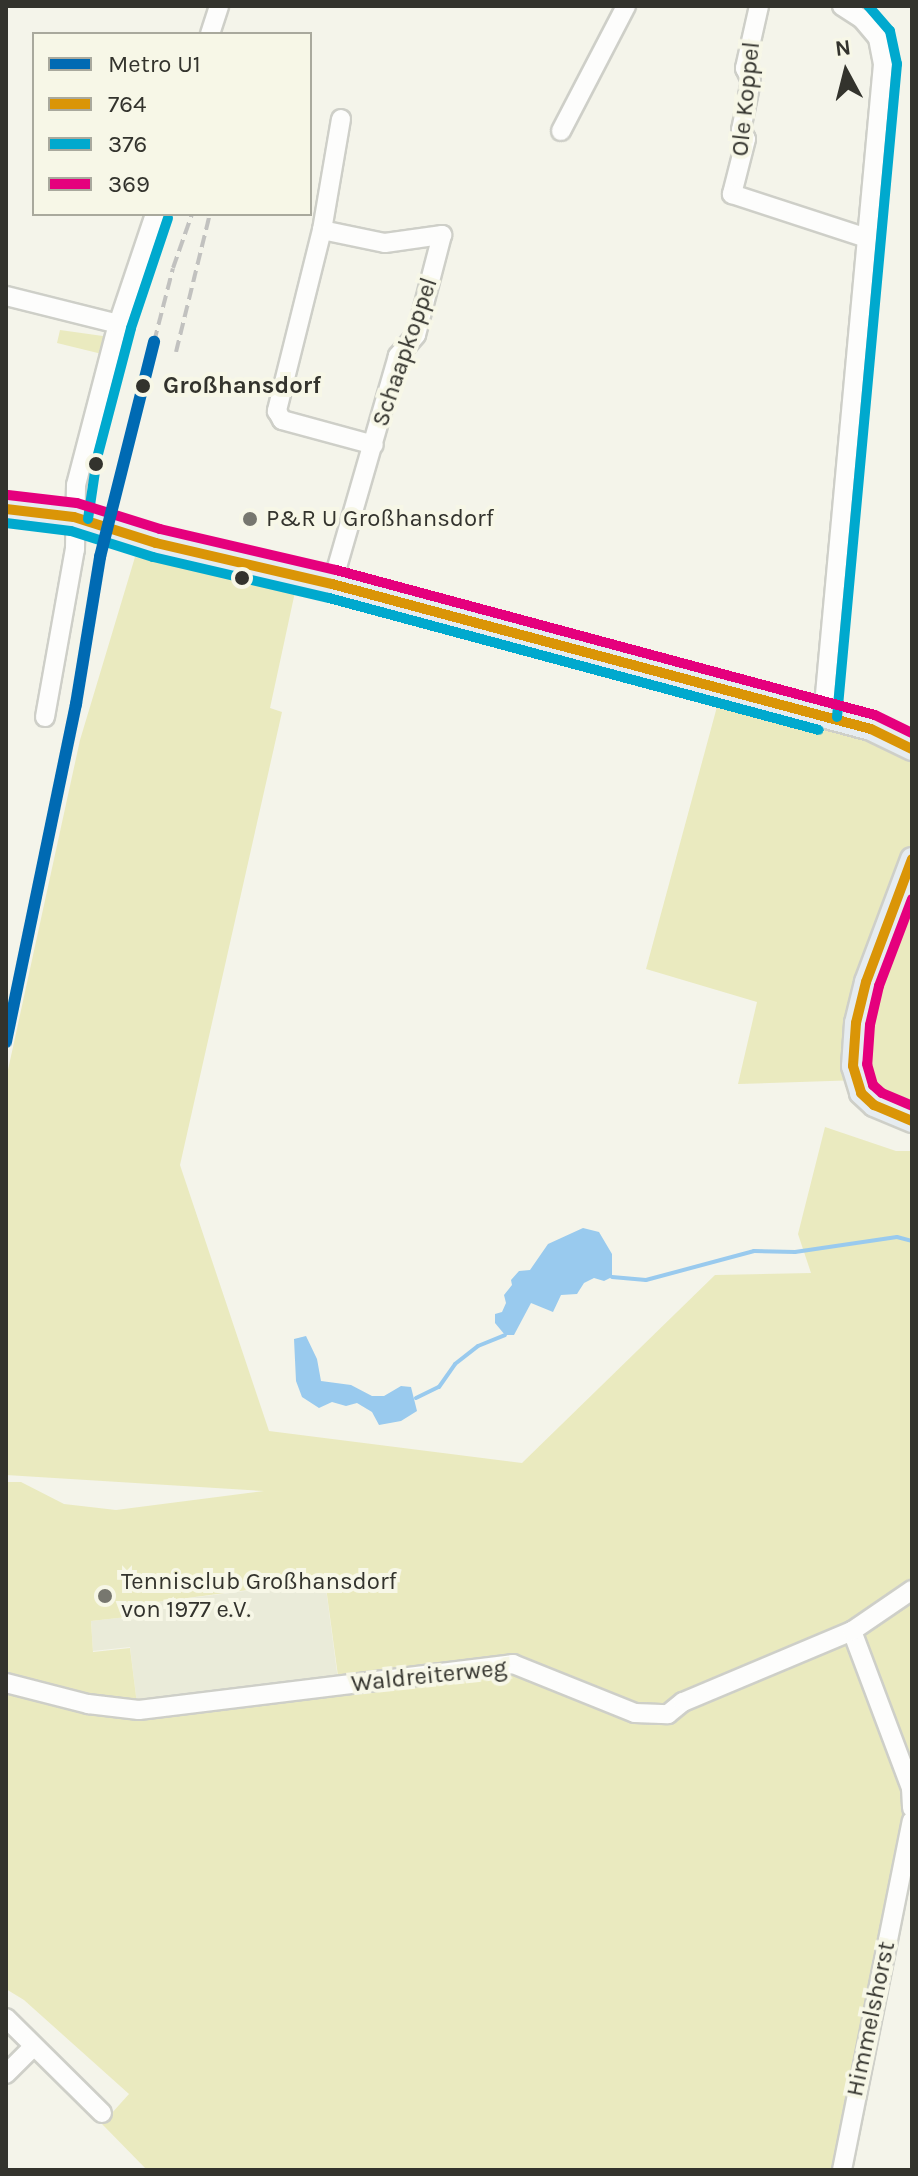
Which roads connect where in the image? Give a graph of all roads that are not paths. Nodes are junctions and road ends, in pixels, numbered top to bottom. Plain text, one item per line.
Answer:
1 (219, 6) edge
2 (626, 6) edge
3 (759, 6) edge
4 (842, 6) edge
5 (211, 32) edge
6 (341, 119) dead end
7 (561, 131) dead end
8 (154, 216) edge
9 (322, 230) junction
10 (867, 238) junction
11 (6, 296) edge
12 (118, 324) junction
13 (374, 445) junction
14 (6, 509) edge
15 (74, 517) junction
16 (332, 584) junction
17 (823, 716) junction
18 (45, 717) dead end
19 (912, 749) edge
20 (912, 859) edge
21 (912, 1121) edge
22 (912, 1590) edge
23 (852, 1631) junction
24 (6, 1683) edge
25 (912, 1808) edge
26 (912, 1821) edge
27 (6, 2018) edge
28 (33, 2047) junction
29 (6, 2074) edge
30 (102, 2113) dead end
31 (842, 2170) edge

1 - 5 street
2 - 7 street
3 - 10 street, Ole Koppel
4 - 10 street
6 - 9 street
8 - 12 street
9 - 13 street
9 - 13 street, Schaapkoppel
10 - 17 street
11 - 12 street
12 - 15 street
13 - 16 street, Schaapkoppel
14 - 15 main road
15 - 16 main road
15 - 18 street
16 - 17 main road
17 - 19 main road
20 - 21 main road
22 - 23 street, Waldreiterweg
23 - 24 street, Waldreiterweg
23 - 25 street
26 - 31 street, Himmelshorst
27 - 28 street
28 - 29 street
28 - 30 street

